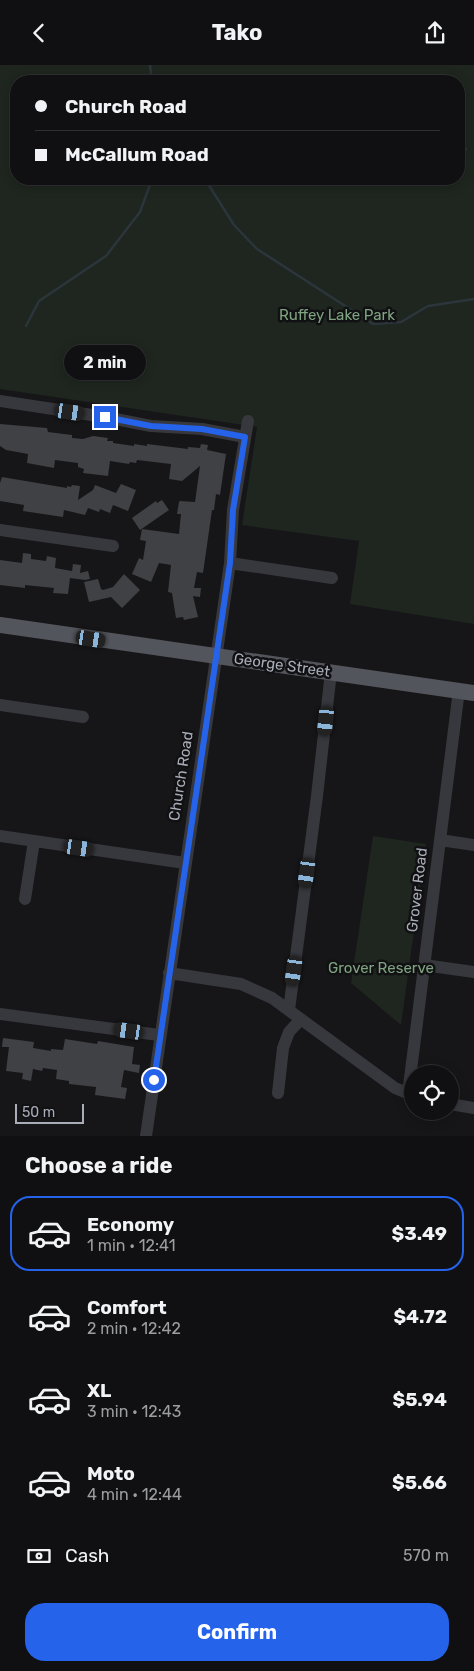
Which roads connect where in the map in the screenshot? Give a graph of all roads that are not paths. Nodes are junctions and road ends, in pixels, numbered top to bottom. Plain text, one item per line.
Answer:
1 (0, 401) edge
2 (248, 421) dead end
3 (245, 437) junction
4 (0, 530) edge
5 (112, 545) dead end
6 (230, 563) junction
7 (332, 578) dead end
8 (0, 625) edge
9 (216, 656) junction
10 (331, 672) junction
11 (466, 691) edge
12 (0, 705) edge
13 (84, 717) dead end
14 (0, 836) edge
15 (34, 841) junction
16 (440, 841) junction
17 (474, 845) edge
18 (184, 863) junction
19 (25, 899) dead end
20 (424, 965) junction
21 (168, 973) junction
22 (474, 973) edge
23 (289, 1010) junction
24 (0, 1014) edge
25 (301, 1019) junction
26 (159, 1035) junction
27 (413, 1065) edge
28 (404, 1092) edge
29 (278, 1093) dead end
30 (459, 1106) edge
31 (474, 1108) edge
32 (146, 1136) edge

1 - 3 street
2 - 3 street, Church Road
3 - 6 street, Church Road
4 - 5 street
6 - 7 street
6 - 9 street, Church Road
8 - 9 main road, George Street
9 - 10 main road, George Street
9 - 18 street, Church Road
10 - 11 main road, George Street
10 - 23 street
11 - 16 street, Grover Road
12 - 13 street
14 - 15 street
15 - 18 street
15 - 19 street
16 - 17 street
16 - 20 street, Grover Road
18 - 21 street, Church Road
20 - 22 street
20 - 27 street, Grover Road
21 - 23 street
21 - 26 street, Church Road
23 - 25 street
24 - 26 street
25 - 28 street
25 - 29 street
26 - 32 street, Church Road
30 - 31 street

